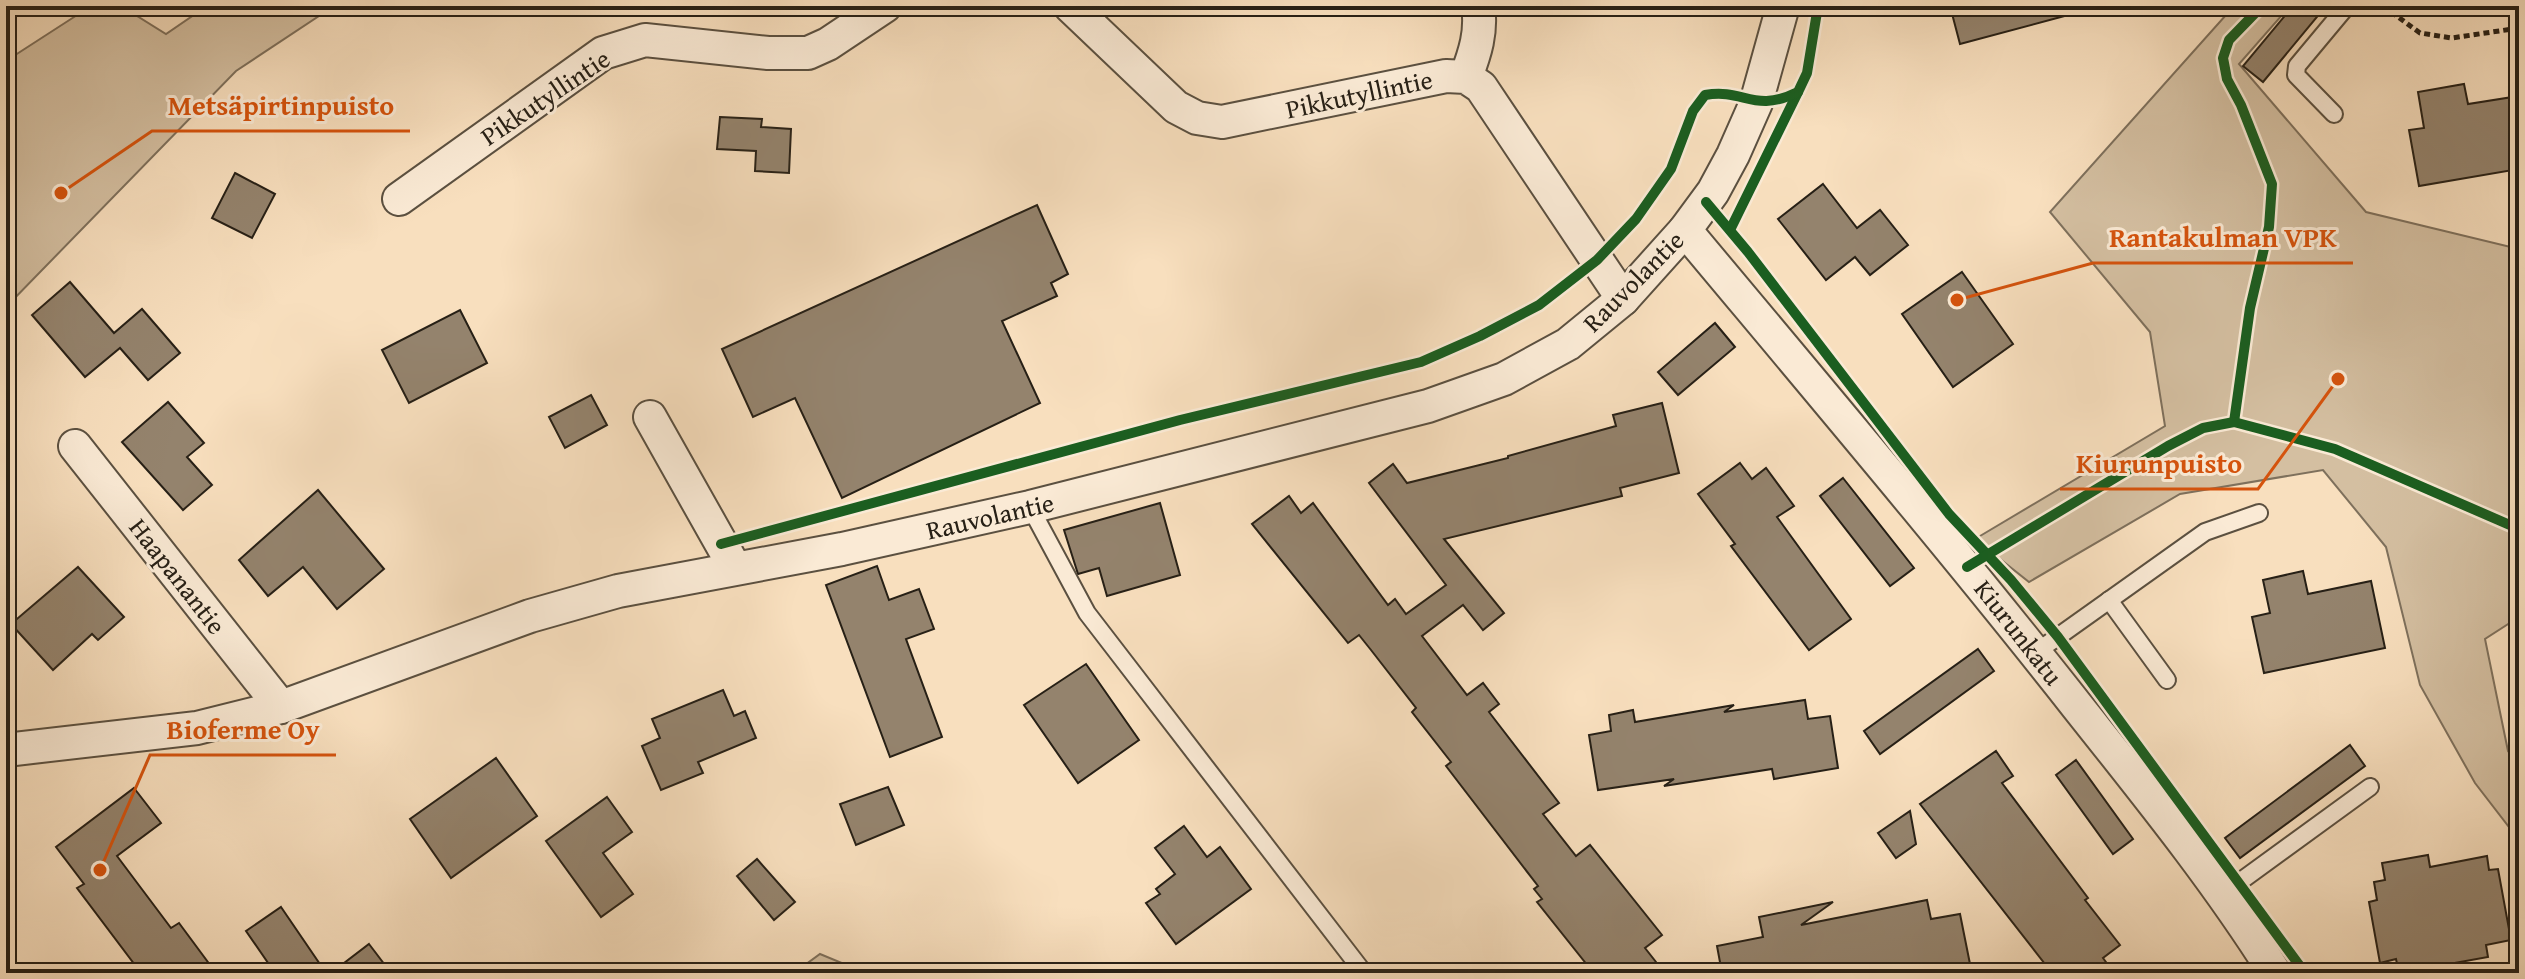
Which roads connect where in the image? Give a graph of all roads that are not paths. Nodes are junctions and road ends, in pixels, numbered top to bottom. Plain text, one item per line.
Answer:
1 (885, 6) edge
2 (1070, 6) edge
3 (1478, 6) edge
4 (1783, 6) edge
5 (2347, 6) edge
6 (1466, 77) junction
7 (2334, 114) dead end
8 (399, 199) dead end
9 (1685, 230) junction
10 (1623, 299) junction
11 (650, 417) dead end
12 (75, 446) dead end
13 (1030, 507) junction
14 (2259, 513) dead end
15 (735, 568) junction
16 (2109, 600) junction
17 (2035, 653) junction
18 (2167, 680) dead end
19 (281, 707) junction
20 (6, 750) edge
21 (2370, 787) dead end
22 (2223, 894) junction
23 (1364, 973) edge
24 (2275, 973) edge

1 - 8 street, Pikkutyllintie
2 - 6 street, Pikkutyllintie
3 - 6 street
4 - 9 street, Rauvolantie
5 - 7 lane
6 - 10 street, Pikkutyllintie
9 - 10 street, Rauvolantie
9 - 17 street, Kiurunkatu
10 - 13 street, Rauvolantie
11 - 15 street
12 - 19 street, Haapanantie
13 - 15 street, Rauvolantie
13 - 23 lane
14 - 16 lane
15 - 19 street, Rauvolantie
16 - 17 lane
16 - 18 lane
17 - 22 street, Kiurunkatu
19 - 20 street, Rauvolantie
21 - 22 lane
22 - 24 street, Kiurunkatu

